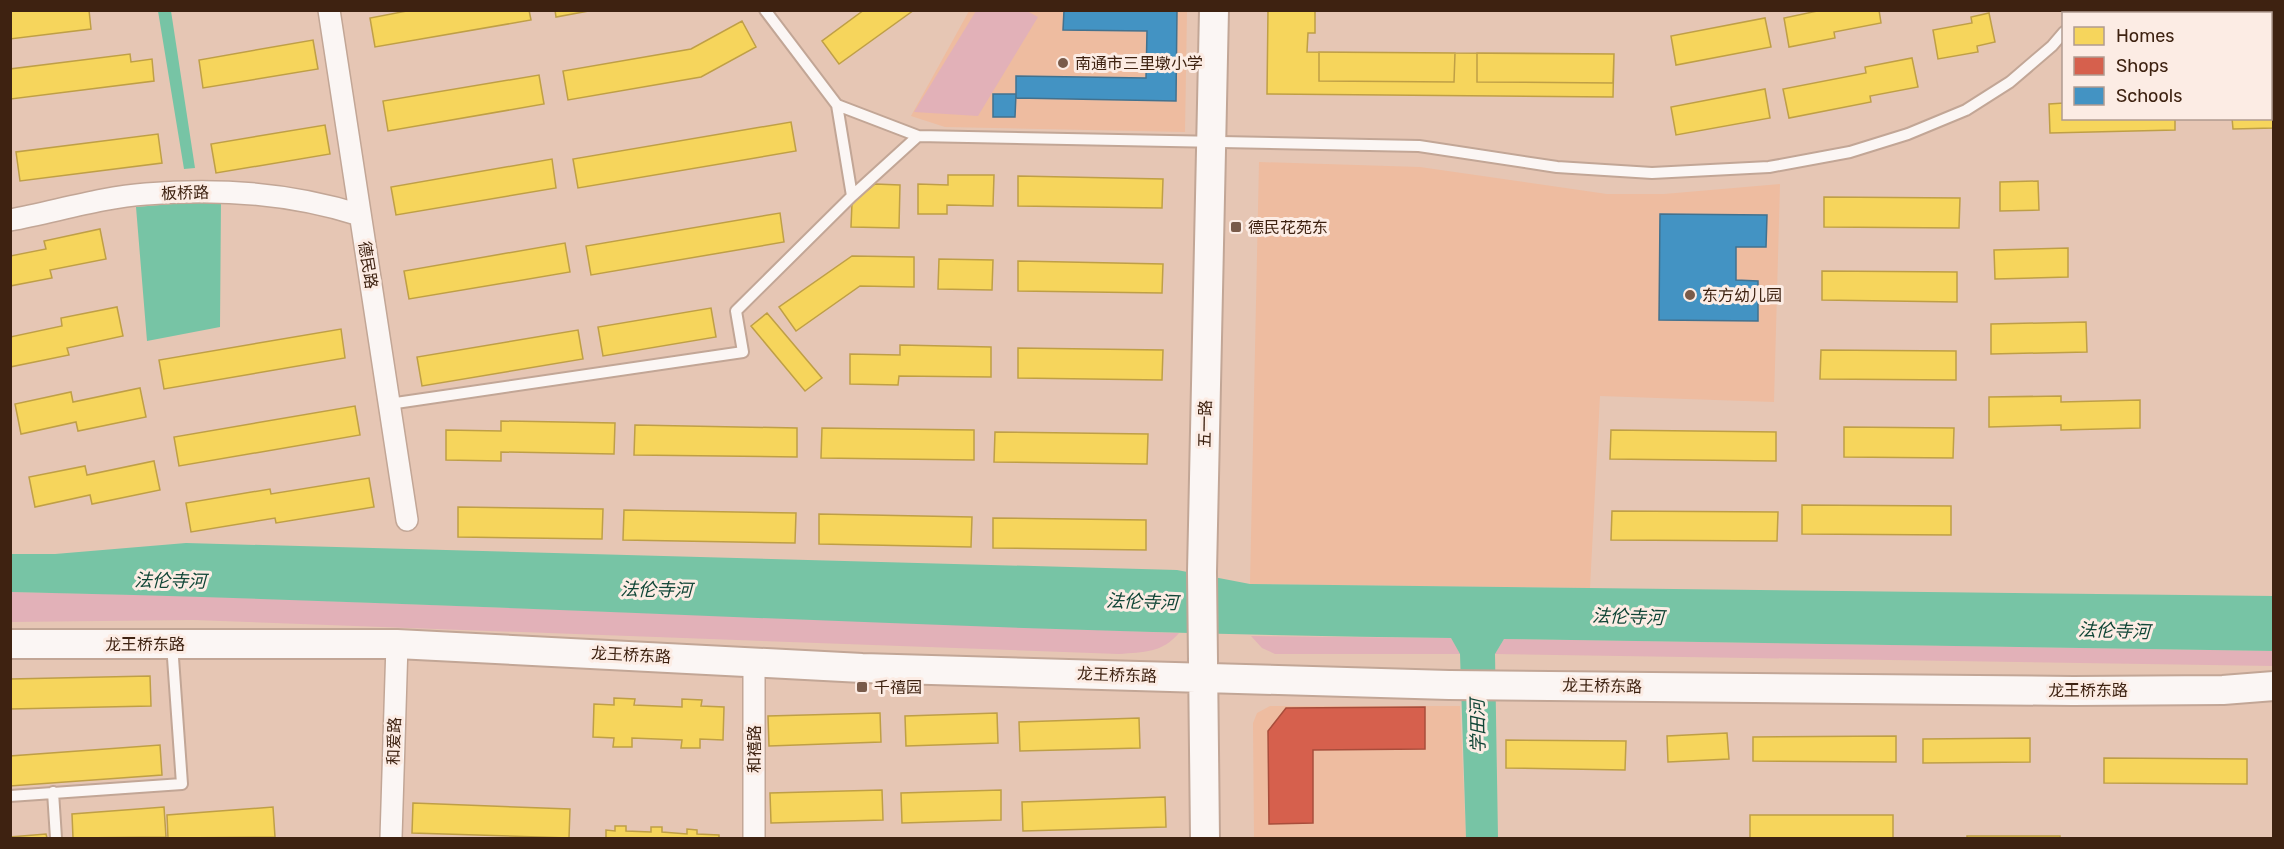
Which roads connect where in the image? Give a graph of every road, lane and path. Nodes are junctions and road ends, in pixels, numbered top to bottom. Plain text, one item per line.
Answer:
1 (329, 10) edge
2 (765, 10) edge
3 (1214, 10) edge
4 (1230, 10) edge
5 (2062, 34) edge
6 (837, 105) junction
7 (918, 136) junction
8 (1220, 142) junction
9 (852, 196) junction
10 (360, 215) junction
11 (10, 220) edge
12 (389, 404) junction
13 (406, 520) dead end
14 (10, 644) edge
15 (172, 644) junction
16 (397, 644) junction
17 (754, 660) junction
18 (1211, 679) junction
19 (2274, 686) edge
20 (2223, 690) junction
21 (2274, 696) edge
22 (52, 792) junction
23 (10, 796) edge
24 (56, 838) edge
25 (391, 838) edge
26 (754, 838) edge
27 (1205, 838) edge
28 (1224, 838) edge

1 - 10 street, 德民路
2 - 6 lane
3 - 8 main road, 五一路
4 - 8 main road, 五一路
5 - 8 lane
6 - 7 lane
6 - 9 lane
7 - 8 lane
7 - 9 lane
8 - 18 main road, 五一路
9 - 12 lane
10 - 11 street, 板桥路
10 - 12 street, 德民路
12 - 13 street, 德民路
14 - 15 main road, 龙王桥东路
15 - 16 main road, 龙王桥东路
15 - 22 lane
16 - 17 main road, 龙王桥东路
16 - 25 street, 和爱路
17 - 18 main road, 龙王桥东路
17 - 26 street, 和禧路
18 - 20 main road, 龙王桥东路
18 - 27 main road, 五一路
18 - 28 main road, 五一路
19 - 20 main road, 龙王桥东路
20 - 21 main road, 龙王桥东路
22 - 23 lane
22 - 24 lane

